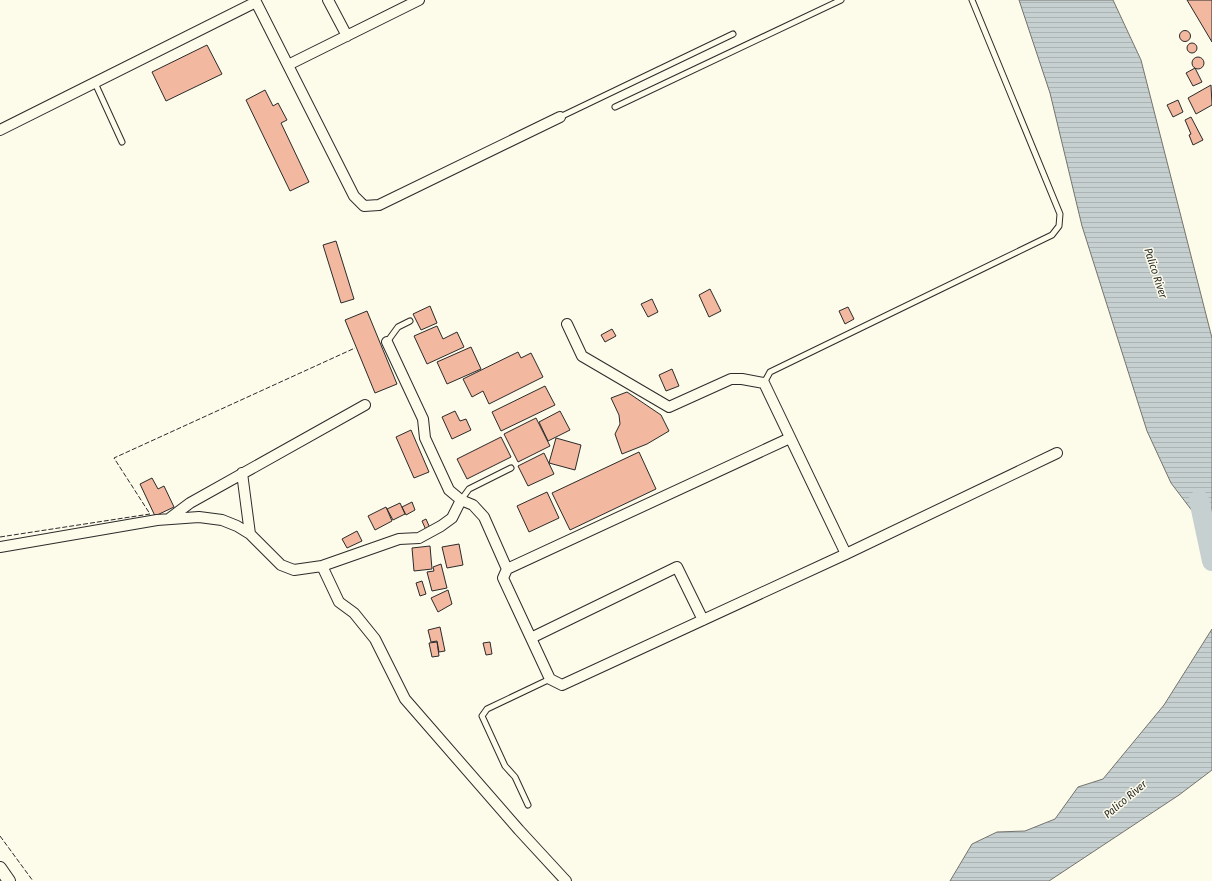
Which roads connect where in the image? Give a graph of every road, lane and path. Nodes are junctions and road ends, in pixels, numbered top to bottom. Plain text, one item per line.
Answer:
1 (328, 0) edge
2 (419, 0) edge
3 (841, 0) edge
4 (972, 0) edge
5 (256, 1) edge
6 (733, 34) dead end
7 (347, 36) junction
8 (288, 65) junction
9 (95, 83) junction
10 (615, 107) dead end
11 (560, 117) joint
12 (0, 130) edge
13 (122, 142) dead end
14 (410, 321) dead end
15 (567, 324) dead end
16 (387, 342) joint
17 (764, 383) junction
18 (365, 405) dead end
19 (790, 438) junction
20 (1057, 453) dead end
21 (511, 468) dead end
22 (242, 473) junction
23 (461, 500) junction
24 (170, 518) junction
25 (250, 534) junction
26 (0, 547) edge
27 (846, 554) junction
28 (322, 566) junction
29 (507, 569) junction
30 (703, 620) junction
31 (530, 638) junction
32 (550, 679) junction
33 (528, 805) dead end
34 (0, 868) edge
35 (9, 881) edge
36 (566, 881) edge

1 - 7 street
2 - 7 street
3 - 10 lane
4 - 17 lane
5 - 8 street
5 - 9 street
6 - 11 lane
7 - 8 street
8 - 11 street
9 - 12 street
9 - 13 lane
14 - 16 lane
15 - 17 street
16 - 23 street
17 - 19 street
18 - 22 street
19 - 27 street
19 - 29 street
20 - 27 street
21 - 23 lane
22 - 24 street
22 - 25 street
23 - 28 street
23 - 29 street
24 - 25 street
24 - 26 street
25 - 28 street
27 - 30 street
28 - 36 street
29 - 31 street
30 - 31 street
30 - 32 street
31 - 32 street
32 - 33 lane
34 - 35 street

